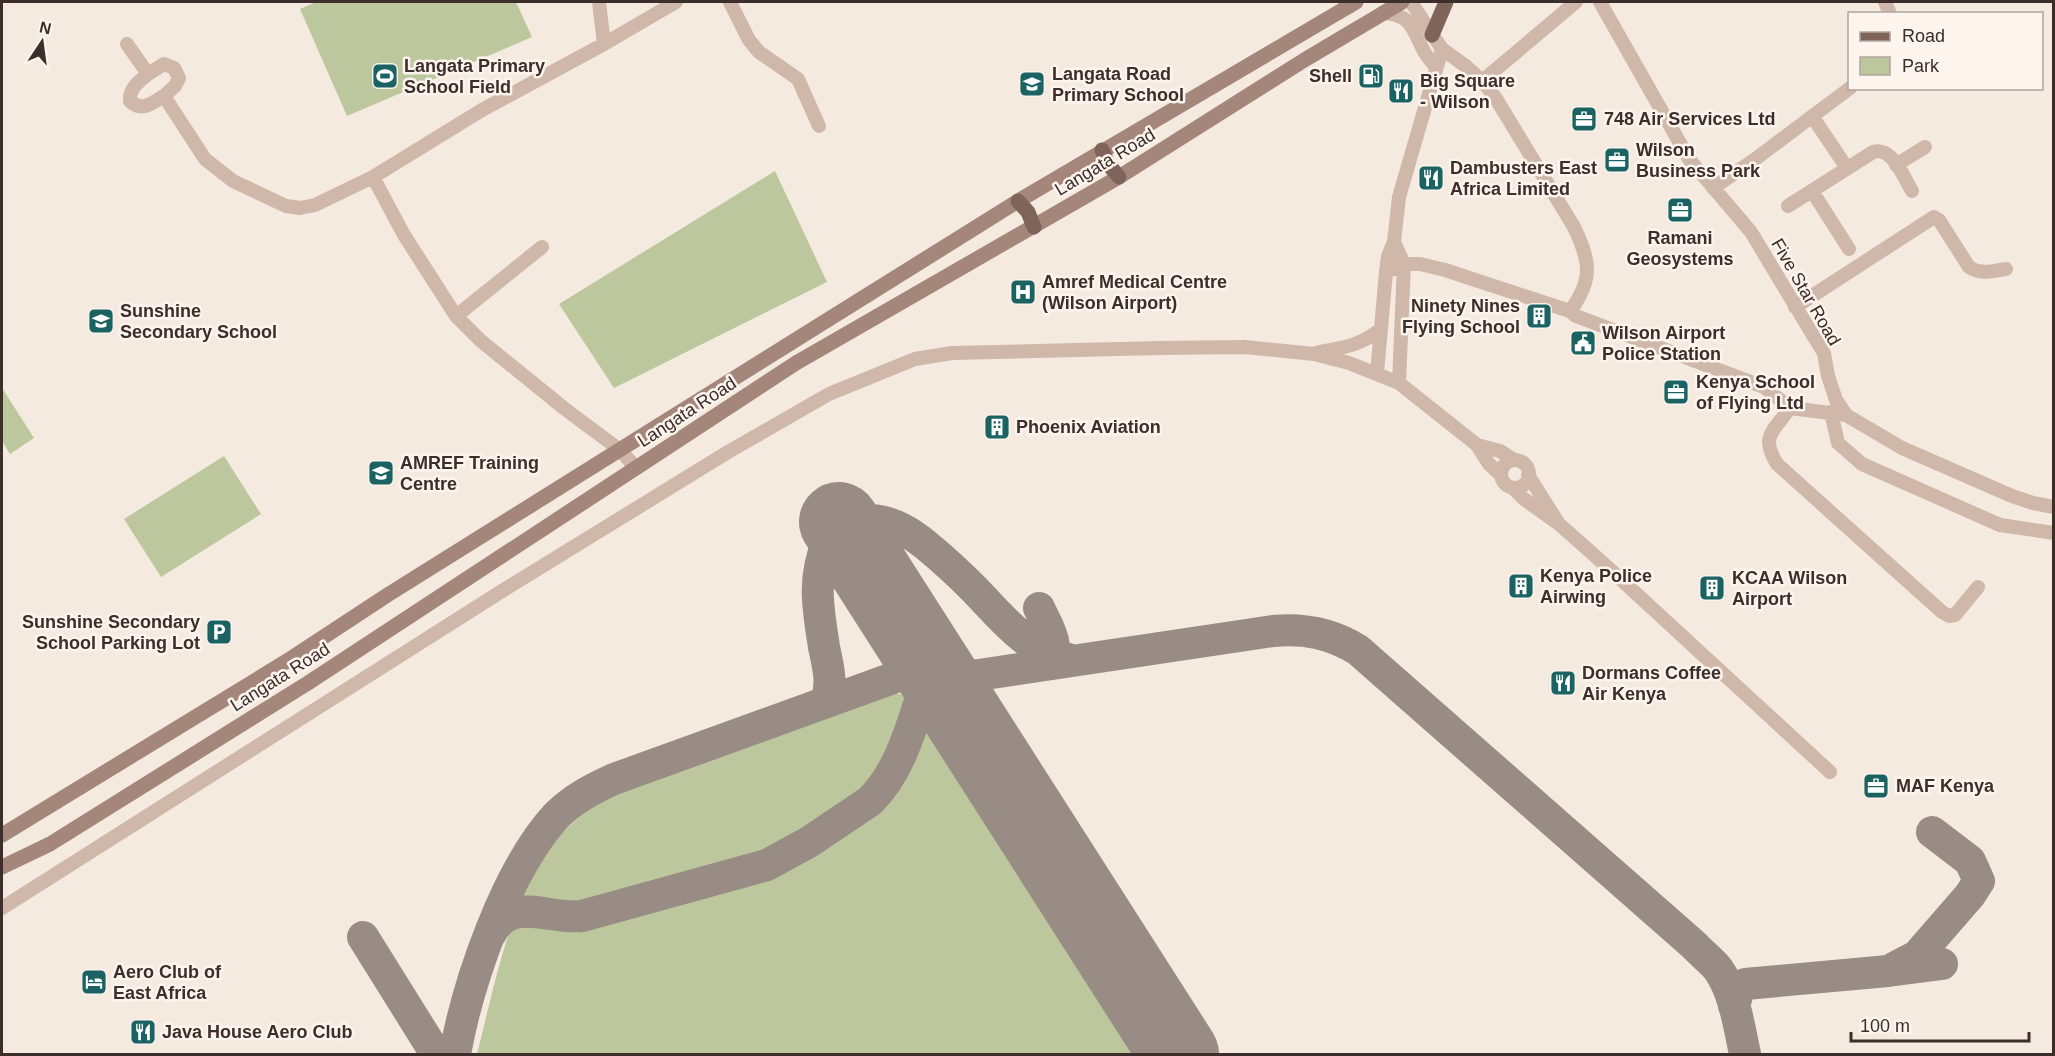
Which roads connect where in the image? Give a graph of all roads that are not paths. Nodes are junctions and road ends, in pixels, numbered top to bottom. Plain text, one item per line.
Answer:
1 (599, 2) edge
2 (676, 2) edge
3 (730, 2) edge
4 (1356, 2) edge
5 (1402, 2) edge
6 (1411, 2) edge
7 (1446, 2) edge
8 (1576, 2) edge
9 (1600, 2) edge
10 (1382, 13) junction
11 (1432, 35) junction
12 (127, 44) dead end
13 (604, 44) junction
14 (1442, 49) junction
15 (1436, 68) junction
16 (148, 74) junction
17 (1482, 81) junction
18 (1848, 89) edge
19 (164, 96) junction
20 (1812, 116) junction
21 (819, 126) dead end
22 (1924, 147) dead end
23 (1102, 150) junction
24 (1896, 165) junction
25 (1847, 168) junction
26 (373, 177) junction
27 (1119, 177) junction
28 (1713, 188) junction
29 (1912, 190) dead end
30 (1812, 191) junction
31 (1018, 201) junction
32 (1788, 206) dead end
33 (1034, 227) junction
34 (1394, 242) junction
35 (542, 247) dead end
36 (1850, 249) dead end
37 (1404, 264) junction
38 (2006, 269) dead end
39 (1386, 272) junction
40 (1796, 307) junction
41 (1570, 311) junction
42 (456, 316) junction
43 (1381, 329) junction
44 (1314, 354) junction
45 (1377, 373) junction
46 (1399, 383) junction
47 (1790, 408) junction
48 (1831, 412) junction
49 (1846, 415) junction
50 (1477, 446) junction
51 (620, 450) junction
52 (1514, 460) junction
53 (636, 468) junction
54 (1501, 475) junction
55 (1528, 475) junction
56 (1513, 488) junction
57 (2052, 510) edge
58 (1558, 524) junction
59 (2054, 533) edge
60 (1978, 587) dead end
61 (1830, 772) dead end
62 (2, 835) edge
63 (2, 867) edge
64 (2, 908) edge

1 - 13 street
2 - 13 street
3 - 21 street
4 - 23 main road, Langata Road
5 - 10 main road, Langata Road
6 - 11 street
7 - 11 main road
8 - 17 street
9 - 28 street, Five Star Road
10 - 15 street
10 - 27 main road, Langata Road
11 - 14 street
12 - 16 street
13 - 26 street
14 - 15 street
14 - 17 street
15 - 34 street
16 - 19 street
16 - 19 street
17 - 41 street
18 - 20 street
19 - 26 street
20 - 25 street
20 - 28 street
22 - 24 street
23 - 27 main road
23 - 31 main road, Langata Road
24 - 25 street
24 - 29 street
25 - 30 street
26 - 42 street
27 - 33 main road, Langata Road
28 - 40 street, Five Star Road
30 - 32 street
30 - 36 street
31 - 33 main road
31 - 51 main road, Langata Road
33 - 53 main road, Langata Road
34 - 37 street
34 - 39 street
35 - 42 street
37 - 39 street
37 - 41 street
37 - 46 street
38 - 40 street
39 - 43 street
40 - 49 street, Five Star Road
41 - 47 street
42 - 51 street
43 - 44 street
43 - 45 street
44 - 45 street
44 - 64 street
45 - 46 street
46 - 50 street
47 - 48 street
47 - 60 street
48 - 49 street
48 - 59 street
49 - 57 street
50 - 52 street
50 - 54 street
51 - 53 street
51 - 62 main road, Langata Road
52 - 54 street
52 - 55 street
53 - 63 main road, Langata Road
54 - 56 street
55 - 56 street
55 - 58 street
56 - 58 street
58 - 61 street

